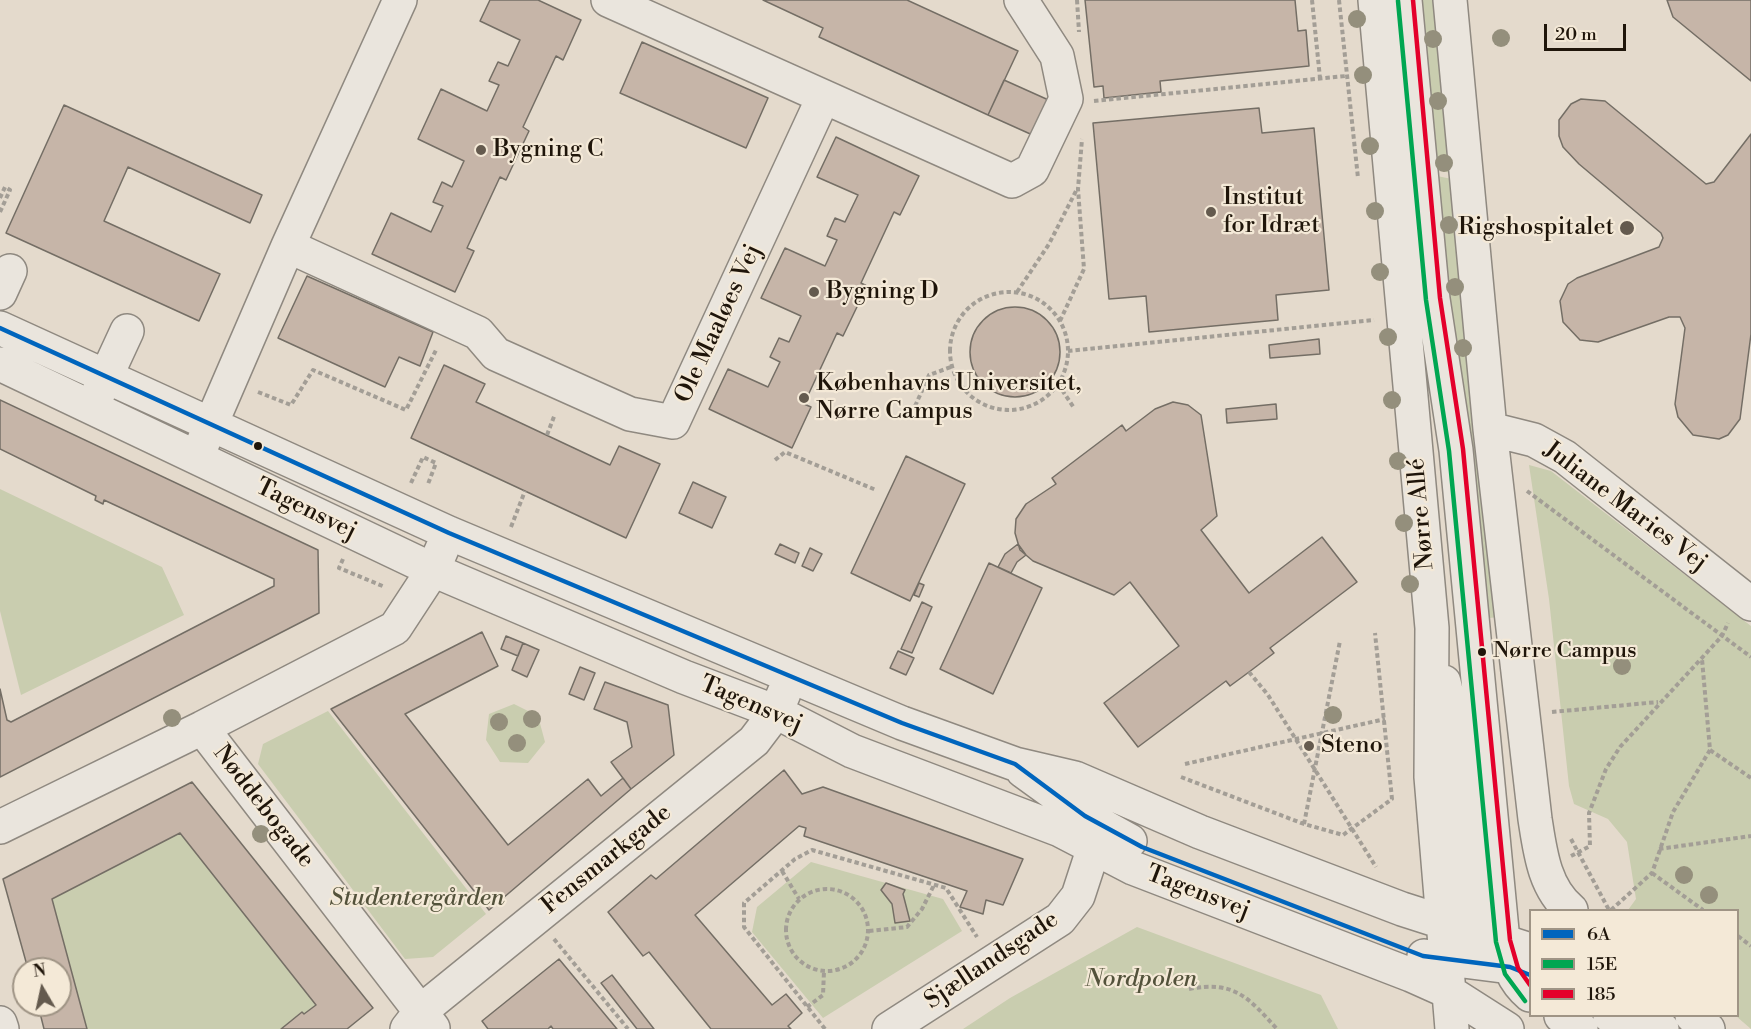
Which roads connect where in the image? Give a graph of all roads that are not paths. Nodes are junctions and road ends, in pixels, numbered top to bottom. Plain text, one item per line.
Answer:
1 (400, 0) edge
2 (608, 0) edge
3 (1021, 0) edge
4 (1375, 0) edge
5 (1406, 0) edge
6 (1450, 0) edge
7 (823, 98) junction
8 (288, 246) junction
9 (0, 328) edge
10 (127, 331) dead end
11 (0, 364) edge
12 (106, 377) junction
13 (91, 407) junction
14 (210, 425) junction
15 (1490, 429) junction
16 (196, 456) junction
17 (449, 533) junction
18 (433, 570) junction
19 (1748, 594) edge
20 (790, 678) junction
21 (776, 712) junction
22 (202, 728) junction
23 (0, 827) edge
24 (1094, 847) junction
25 (1570, 909) edge
26 (1518, 958) edge
27 (1463, 980) edge
28 (1529, 994) edge
29 (1529, 1001) edge
30 (1563, 1017) edge
31 (1611, 1017) edge
32 (1647, 1017) edge
33 (1693, 1017) edge
34 (0, 1023) edge
35 (420, 1023) edge
36 (2, 1029) edge
37 (889, 1029) edge
38 (1507, 1029) edge
39 (1514, 1029) edge
40 (1581, 1029) edge
41 (1627, 1029) edge
42 (1662, 1029) edge
43 (1708, 1029) edge

1 - 8 street
2 - 7 street
3 - 7 street
4 - 27 street, Nørre Allé
5 - 26 street
6 - 15 street
7 - 8 street, Ole Maaløes Vej
8 - 14 street
9 - 12 street, Tagensvej
10 - 12 street
11 - 13 street, Tagensvej
12 - 13 street
12 - 14 street, Tagensvej
13 - 16 street, Tagensvej
14 - 16 street
14 - 17 street, Tagensvej
15 - 19 street, Juliane Maries Vej
15 - 25 street
16 - 18 street, Tagensvej
17 - 18 street
17 - 20 street, Tagensvej
18 - 21 street, Tagensvej
18 - 22 street
20 - 21 street, Fensmarkgade
20 - 27 street, Tagensvej
21 - 24 street, Tagensvej
21 - 35 street, Fensmarkgade
22 - 23 street
22 - 35 street, Nøddebogade
24 - 27 street, Tagensvej
24 - 37 street, Sjællandsgade
26 - 27 street, Tagensvej
26 - 28 street
27 - 29 street
27 - 38 street, Tagensvej
27 - 39 street
30 - 40 street
31 - 41 street
32 - 42 street
33 - 43 street
34 - 36 street

